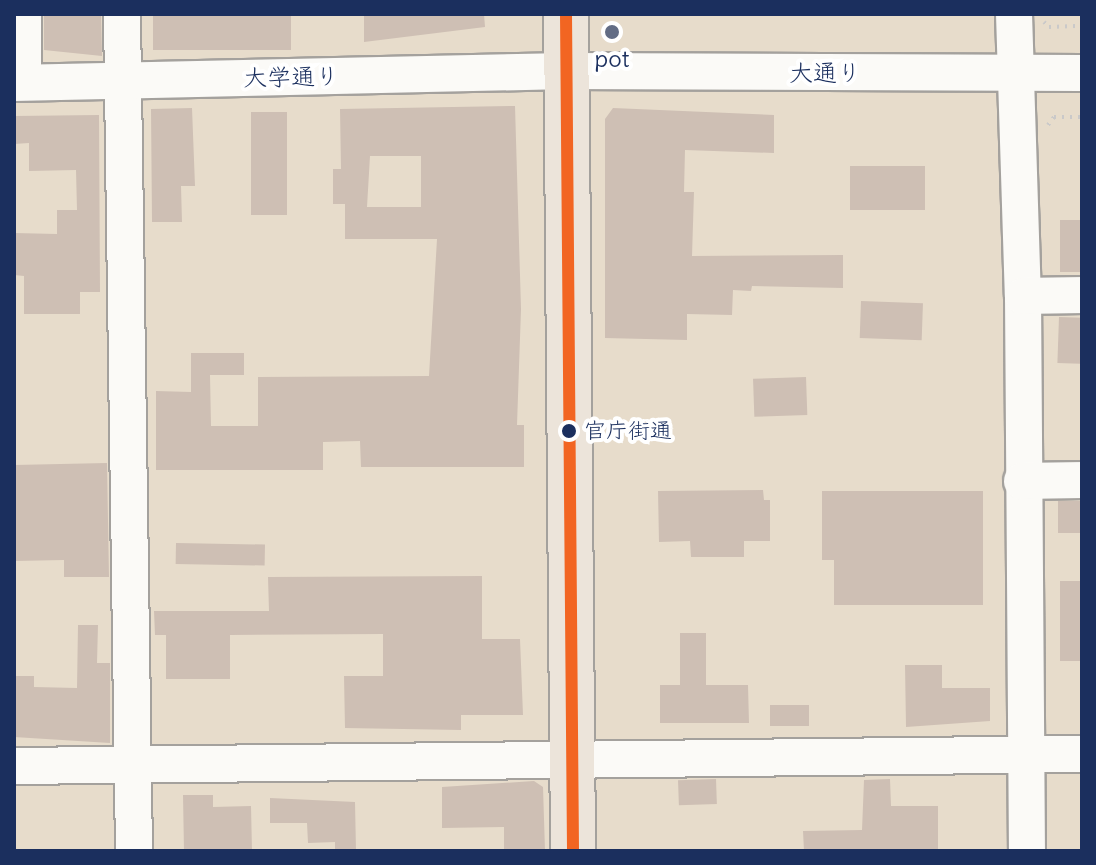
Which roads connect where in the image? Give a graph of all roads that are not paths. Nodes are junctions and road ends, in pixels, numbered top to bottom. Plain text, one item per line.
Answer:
1 (23, 14) edge
2 (122, 14) edge
3 (566, 14) edge
4 (1014, 14) edge
5 (567, 71) junction
6 (1082, 73) edge
7 (1016, 74) junction
8 (122, 80) junction
9 (19, 82) edge
10 (1082, 295) edge
11 (1023, 296) junction
12 (1082, 480) edge
13 (1022, 481) junction
14 (1026, 754) junction
15 (1082, 754) edge
16 (572, 756) junction
17 (134, 765) junction
18 (14, 766) edge
19 (134, 851) edge
20 (573, 851) edge
21 (1027, 851) edge

1 - 9 street
2 - 8 street
3 - 5 highway
4 - 7 street
5 - 7 street, 大通り
5 - 8 street, 大学通り
5 - 16 highway
6 - 7 street, 大通り
7 - 11 street
8 - 9 street, 大学通り
8 - 17 street
10 - 11 street
11 - 13 street
12 - 13 street
13 - 14 street
14 - 15 street
14 - 16 street
14 - 21 street
16 - 17 street
16 - 20 highway
17 - 18 street
17 - 19 street

